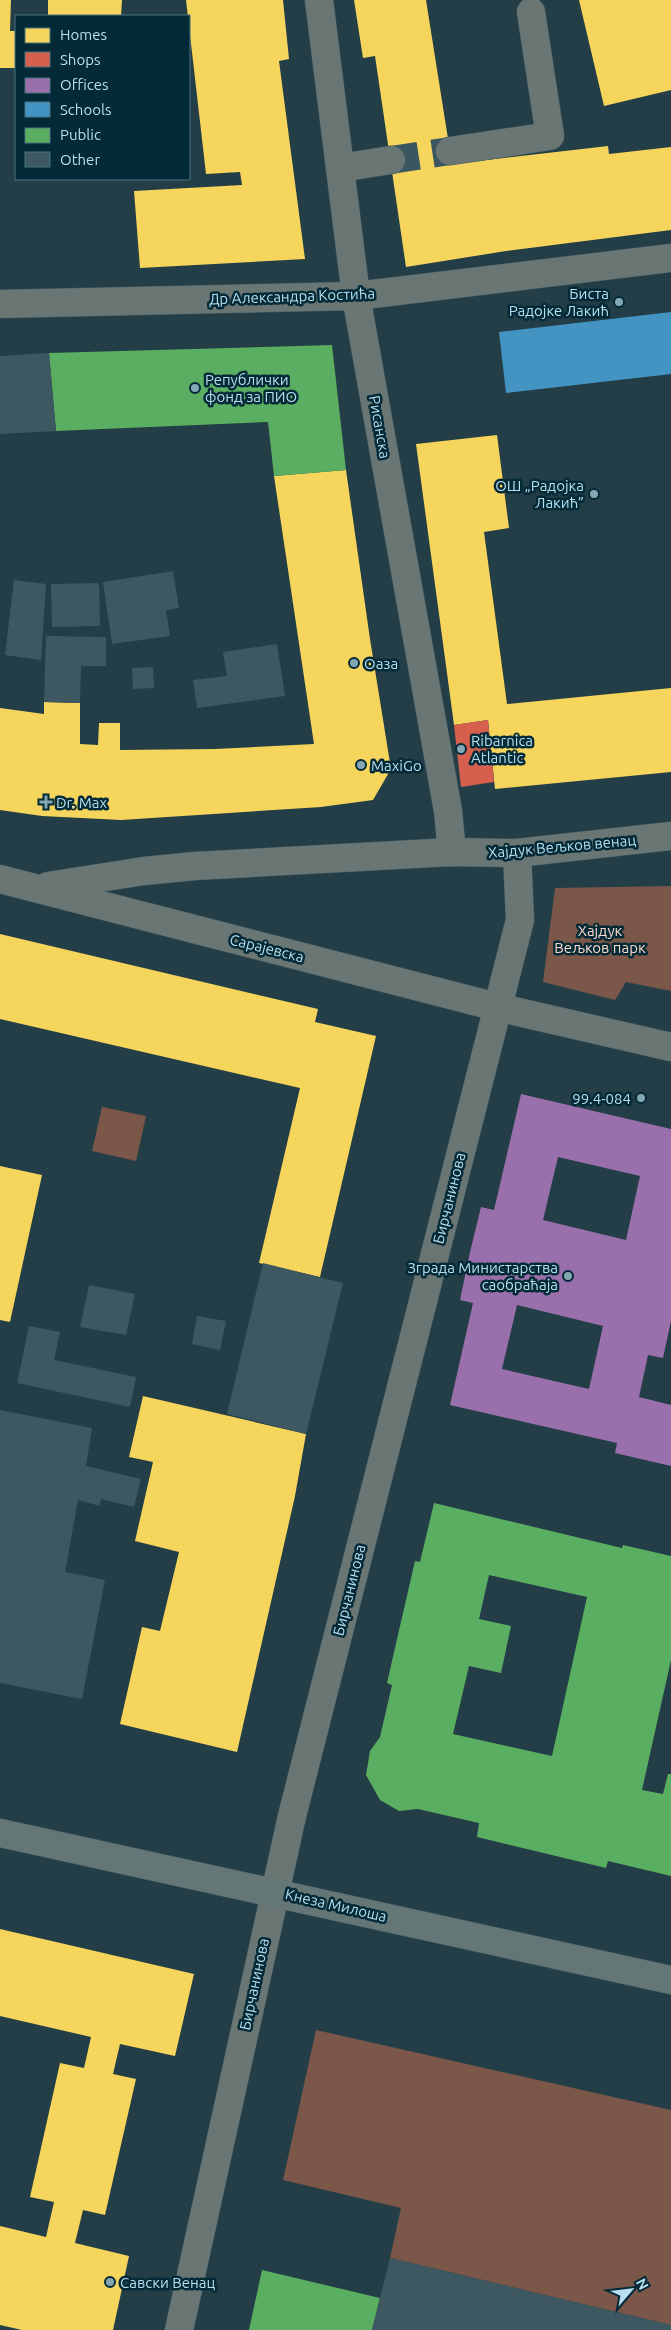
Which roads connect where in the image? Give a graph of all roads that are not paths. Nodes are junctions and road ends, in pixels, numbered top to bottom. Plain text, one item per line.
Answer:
1 (318, 0) edge
2 (531, 12) dead end
3 (450, 151) tunnel mouth
4 (390, 160) tunnel mouth
5 (340, 168) junction
6 (671, 258) edge
7 (356, 296) junction
8 (0, 304) edge
9 (671, 836) edge
10 (452, 852) junction
11 (517, 852) junction
12 (0, 879) edge
13 (36, 888) junction
14 (497, 1007) junction
15 (671, 1047) edge
16 (0, 1833) edge
17 (274, 1892) junction
18 (671, 1980) edge
19 (179, 2330) edge

1 - 5 street, Рисанска
2 - 3 street
4 - 5 street
5 - 7 street, Рисанска
6 - 7 street, Др Александра Костића
7 - 8 street, Др Александра Костића
7 - 10 street, Рисанска
9 - 11 street, Хајдук Вељков венац
10 - 11 street, Хајдук Вељков венац
10 - 13 street, Сарајевска
11 - 14 street, Бирчанинова
12 - 13 street, Сарајевска
13 - 14 street, Сарајевска
14 - 15 street
14 - 17 street, Бирчанинова
16 - 17 main road, Кнеза Милоша
17 - 18 main road, Кнеза Милоша
17 - 19 street, Бирчанинова

